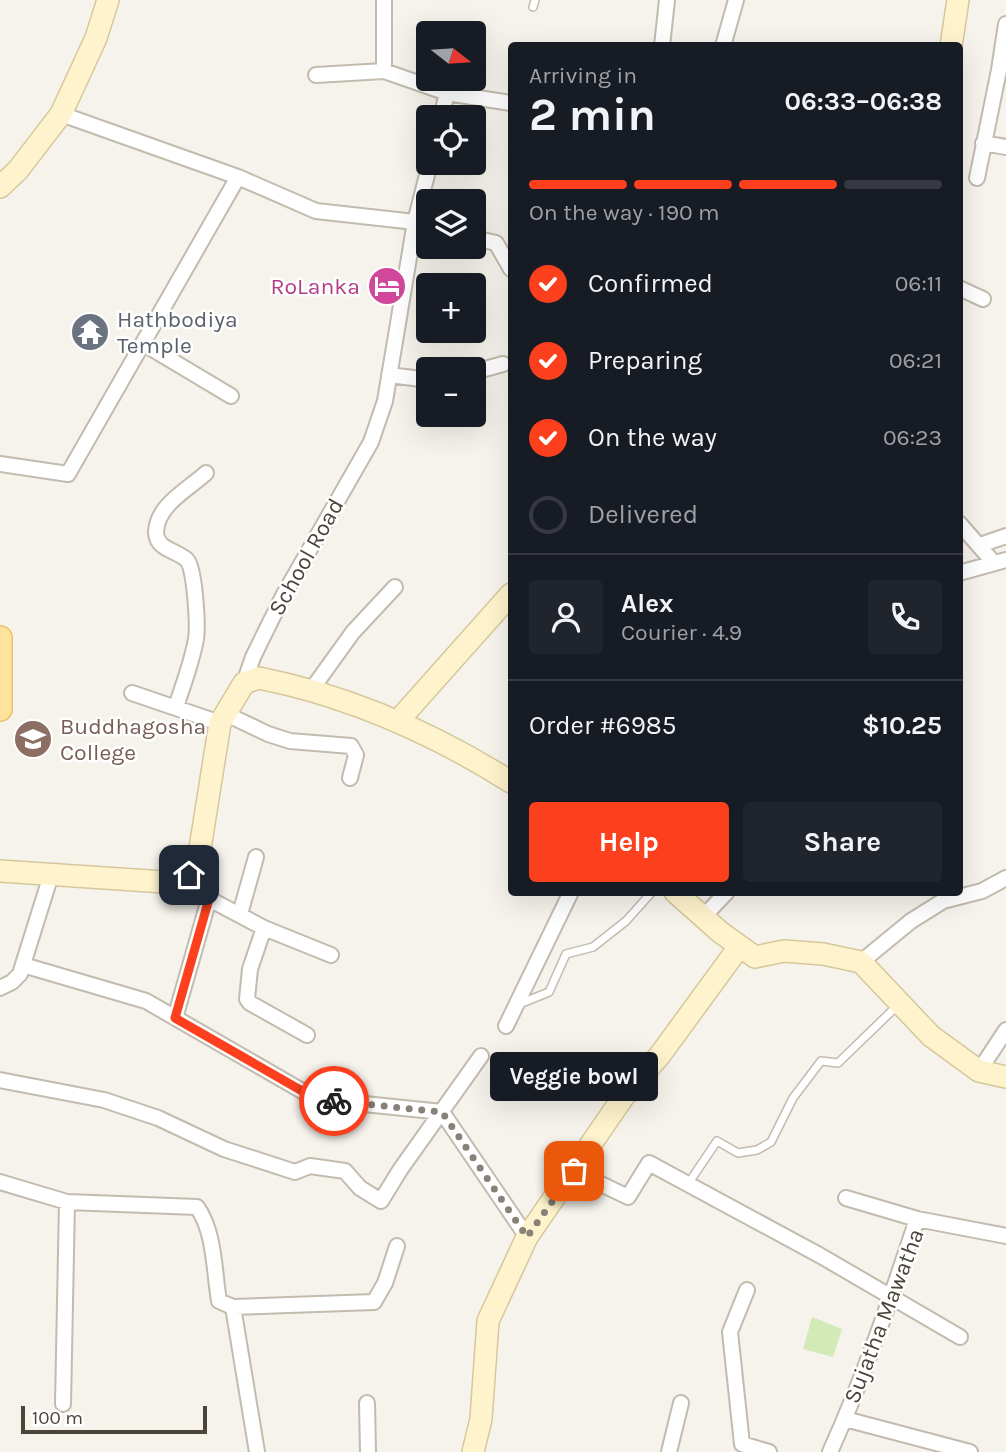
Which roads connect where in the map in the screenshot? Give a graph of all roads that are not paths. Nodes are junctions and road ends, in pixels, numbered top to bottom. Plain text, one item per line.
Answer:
1 (108, 0) edge
2 (384, 0) edge
3 (667, 0) edge
4 (736, 0) edge
5 (958, 0) edge
6 (1006, 23) edge
7 (662, 42) edge
8 (724, 42) edge
9 (952, 42) edge
10 (384, 71) junction
11 (316, 75) dead end
12 (447, 93) junction
13 (508, 103) edge
14 (444, 105) edge
15 (61, 114) junction
16 (982, 144) junction
17 (1006, 147) edge
18 (238, 177) junction
19 (977, 178) dead end
20 (0, 187) edge
21 (416, 223) edge
22 (486, 241) edge
23 (416, 251) edge
24 (508, 263) edge
25 (963, 290) edge
26 (983, 299) dead end
27 (144, 344) junction
28 (503, 364) dead end
29 (486, 369) edge
30 (389, 375) junction
31 (416, 378) edge
32 (231, 396) dead end
33 (0, 464) edge
34 (206, 473) dead end
35 (963, 527) edge
36 (1006, 536) edge
37 (980, 545) junction
38 (1000, 561) edge
39 (963, 572) edge
40 (395, 587) dead end
41 (508, 597) edge
42 (0, 652) edge
43 (244, 683) junction
44 (313, 689) junction
45 (132, 693) dead end
46 (176, 707) junction
47 (0, 709) edge
48 (223, 718) junction
49 (398, 721) junction
50 (350, 778) dead end
51 (508, 780) edge
52 (256, 858) dead end
53 (0, 871) edge
54 (51, 875) junction
55 (1006, 877) edge
56 (179, 883) junction
57 (568, 896) edge
58 (648, 896) edge
59 (680, 896) edge
60 (723, 896) edge
61 (962, 896) edge
62 (963, 896) edge
63 (209, 899) junction
64 (240, 914) junction
65 (704, 916) junction
66 (264, 928) junction
67 (739, 947) junction
68 (331, 955) dead end
69 (860, 962) junction
70 (23, 965) junction
71 (0, 988) edge
72 (900, 1004) junction
73 (516, 1006) junction
74 (175, 1018) junction
75 (506, 1026) dead end
76 (1006, 1030) edge
77 (307, 1035) dead end
78 (481, 1056) dead end
79 (979, 1071) junction
80 (1006, 1077) edge
81 (0, 1080) edge
82 (442, 1112) junction
83 (574, 1171) junction
84 (0, 1182) edge
85 (688, 1184) junction
86 (846, 1198) dead end
87 (67, 1202) junction
88 (917, 1219) junction
89 (1006, 1236) edge
90 (527, 1237) junction
91 (397, 1246) dead end
92 (747, 1290) dead end
93 (891, 1297) junction
94 (233, 1307) junction
95 (960, 1337) dead end
96 (681, 1403) dead end
97 (63, 1404) dead end
98 (367, 1404) dead end
99 (845, 1419) junction
100 (257, 1452) edge
101 (368, 1452) edge
102 (473, 1452) edge
103 (669, 1452) edge
104 (769, 1452) edge
105 (830, 1452) edge
106 (970, 1452) edge

1 - 15 street
2 - 10 street
3 - 7 street
4 - 8 street
5 - 9 street
6 - 16 street
10 - 11 street
10 - 12 street
12 - 13 street
12 - 14 street
15 - 18 street
15 - 20 street
16 - 17 street
16 - 19 street
18 - 21 street
18 - 27 street
22 - 24 street
23 - 30 street, School Road
25 - 26 street
27 - 32 street
27 - 33 street
28 - 29 street
30 - 31 street
30 - 43 street, School Road
34 - 46 street
35 - 37 street
36 - 37 street
37 - 38 street
38 - 39 street
40 - 44 street
41 - 49 street
42 - 47 main road
43 - 44 street
43 - 48 street, School Road
44 - 49 street
45 - 46 street
46 - 48 street
48 - 50 street
48 - 56 street, School Road
49 - 51 street
52 - 64 street
53 - 54 street
54 - 56 street
54 - 70 street
55 - 62 street
56 - 63 street
57 - 73 street
58 - 73 lane
59 - 65 street
60 - 65 street
61 - 69 street
63 - 64 street
63 - 74 street
64 - 66 street
65 - 67 street
66 - 68 street
66 - 77 street
67 - 69 street
67 - 83 street
69 - 72 street
70 - 71 street
70 - 74 street
72 - 79 street
72 - 85 lane
73 - 75 street
74 - 82 street
76 - 79 street
78 - 82 street
79 - 80 street
81 - 82 street
82 - 90 street
83 - 85 street
83 - 90 street
84 - 87 street
85 - 93 street
86 - 88 street
87 - 94 street
87 - 97 street
88 - 89 street, Sujatha Mawatha
88 - 93 street, Sujatha Mawatha
90 - 102 street
91 - 94 street
92 - 104 street
93 - 95 street
93 - 99 street, Sujatha Mawatha
94 - 100 street
96 - 103 street
98 - 101 street
99 - 105 street, Sujatha Mawatha
99 - 106 street

